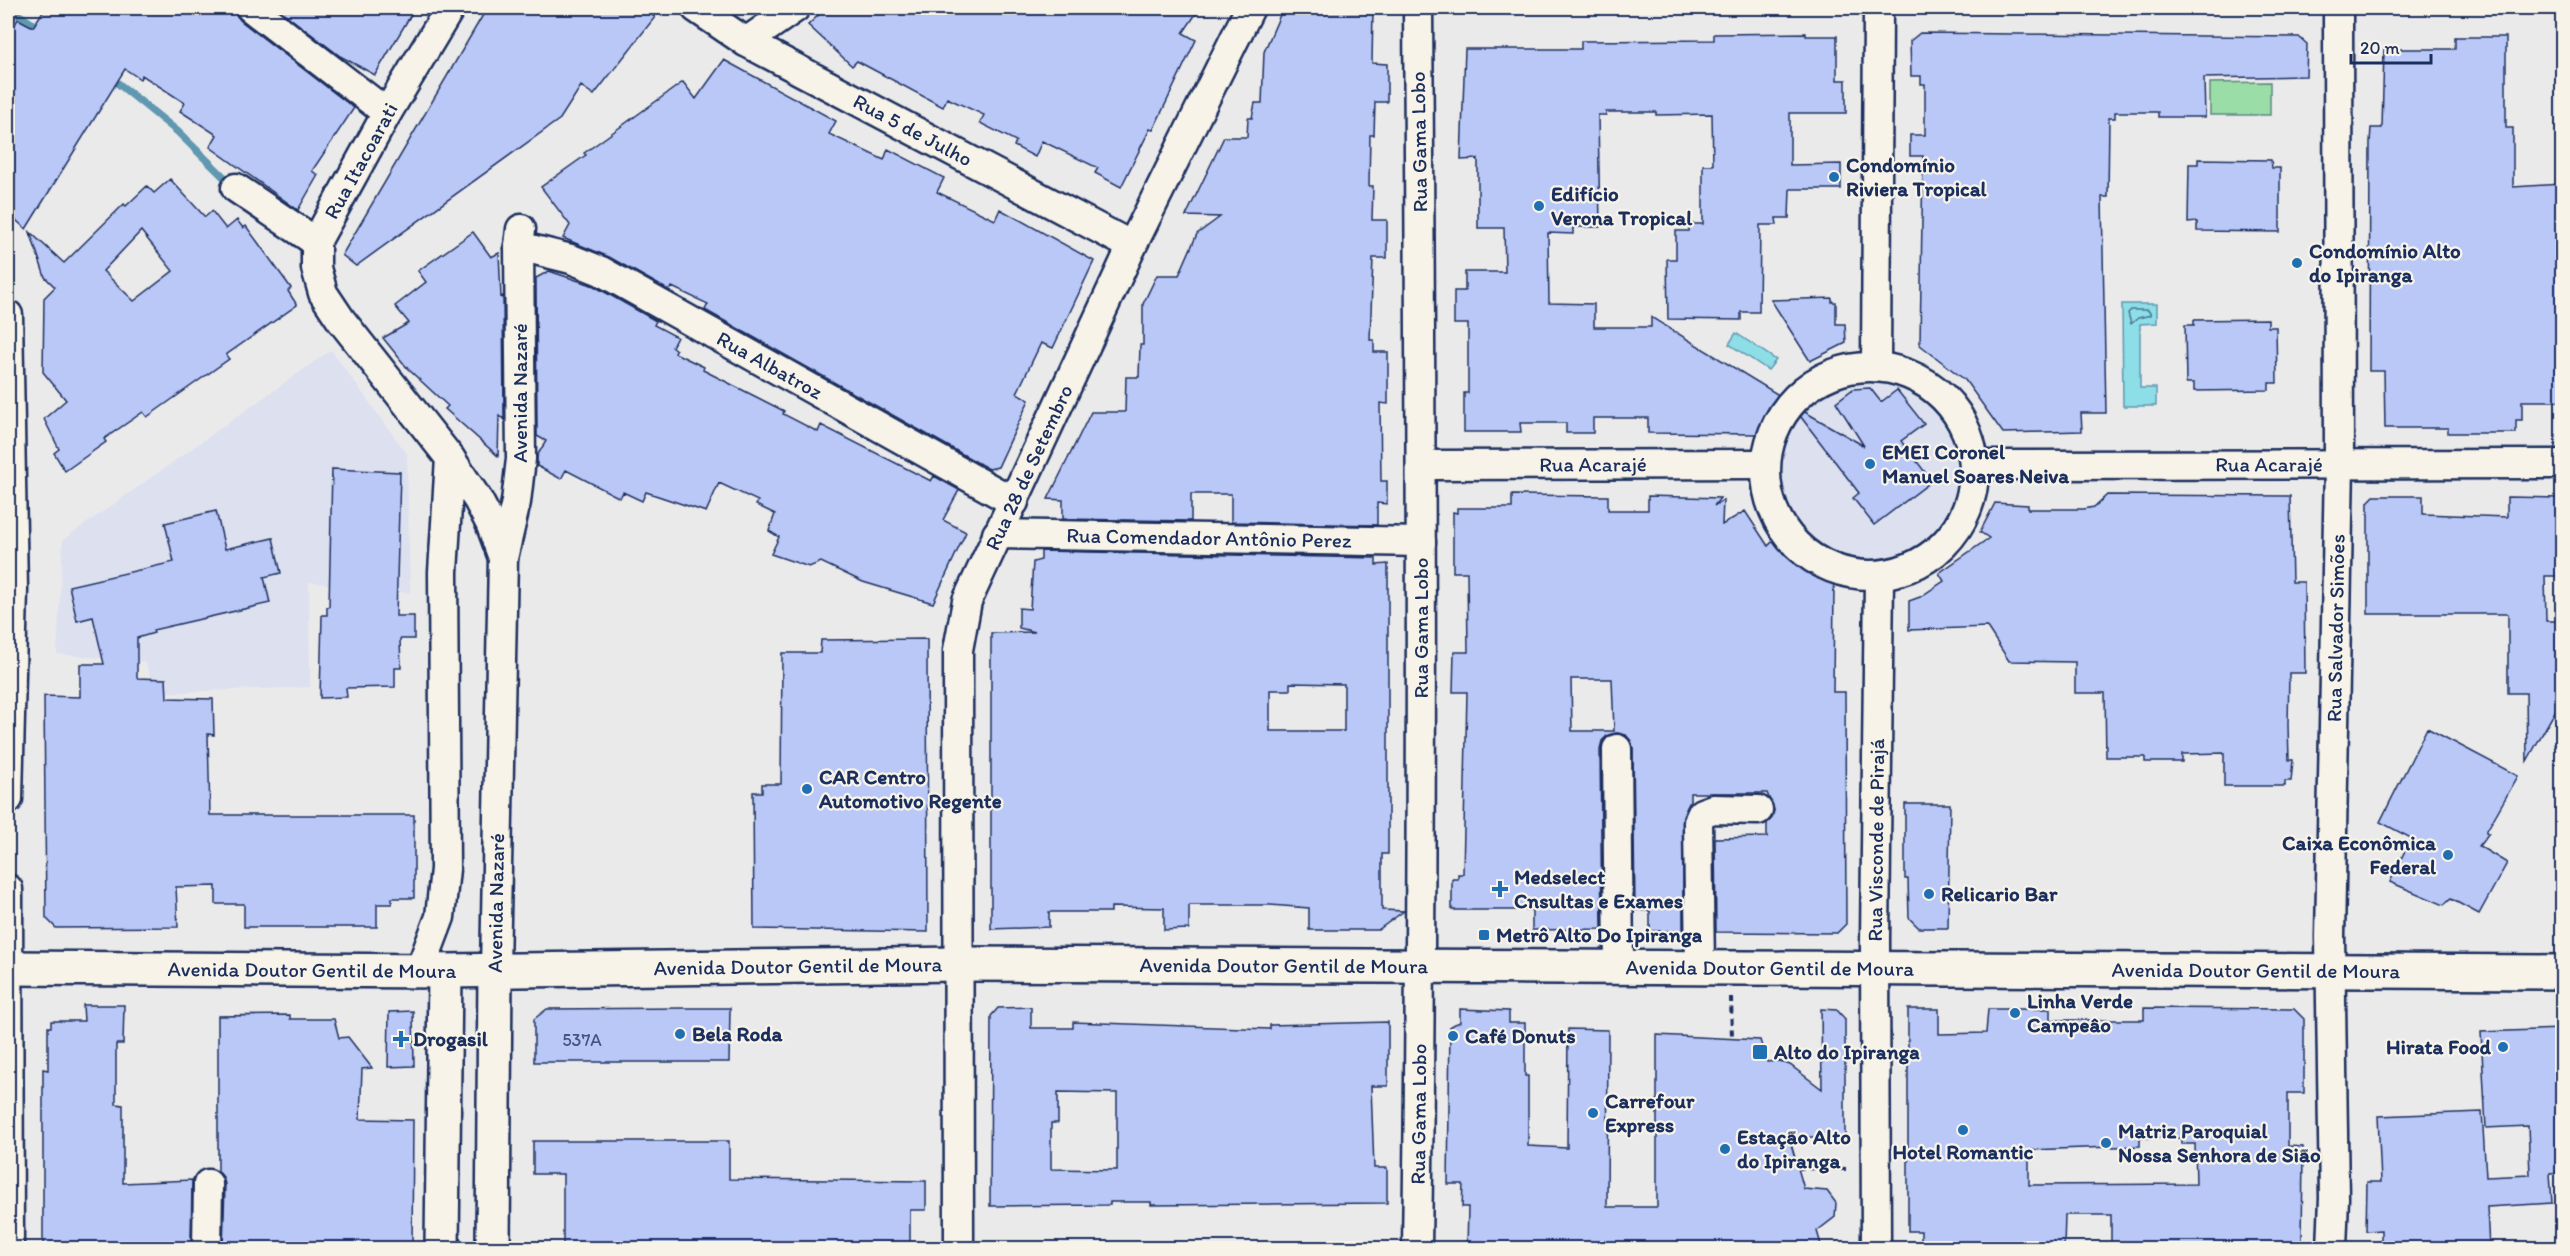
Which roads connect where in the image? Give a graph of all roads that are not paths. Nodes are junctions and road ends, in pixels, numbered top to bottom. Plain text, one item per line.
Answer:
1 (250, 8) edge
2 (450, 8) edge
3 (795, 8) edge
4 (1250, 8) edge
5 (1418, 8) edge
6 (1878, 8) edge
7 (2338, 8) edge
8 (712, 11) edge
9 (746, 42) junction
10 (387, 113) junction
11 (236, 188) dead end
12 (520, 237) joint
13 (316, 242) junction
14 (1132, 246) junction
15 (8, 315) edge
16 (341, 320) joint
17 (1876, 367) junction
18 (450, 458) junction
19 (1764, 464) junction
20 (2339, 464) junction
21 (2562, 464) edge
22 (1422, 465) junction
23 (1975, 465) junction
24 (1014, 502) junction
25 (10, 516) edge
26 (997, 534) junction
27 (1421, 542) junction
28 (503, 558) junction
29 (1879, 576) junction
30 (10, 591) edge
31 (1617, 749) dead end
32 (8, 799) edge
33 (1758, 810) dead end
34 (8, 889) edge
35 (960, 964) junction
36 (1421, 967) junction
37 (8, 968) edge
38 (1619, 968) junction
39 (1715, 968) junction
40 (1875, 969) junction
41 (432, 970) junction
42 (495, 970) junction
43 (544, 970) junction
44 (2330, 970) junction
45 (2562, 972) edge
46 (495, 1012) junction
47 (208, 1184) dead end
48 (9, 1248) edge
49 (207, 1248) edge
50 (442, 1248) edge
51 (494, 1248) edge
52 (959, 1248) edge
53 (1417, 1248) edge
54 (1876, 1248) edge
55 (2332, 1248) edge

1 - 10 street
2 - 10 street, Rua Itacoarati
3 - 9 street
4 - 14 street, Rua 28 de Setembro
5 - 22 street, Rua Gama Lobo
6 - 17 street
7 - 20 street, Rua Salvador Simões
8 - 9 street, Rua 5 de Julho
9 - 14 street, Rua 5 de Julho
10 - 13 street, Rua Itacoarati
11 - 13 street
12 - 24 street, Rua Albatroz
12 - 28 street, Avenida Nazaré
13 - 16 street, Rua Itacoarati
14 - 24 street, Rua 28 de Setembro
15 - 25 street
16 - 18 street, Avenida Nazaré
17 - 19 street
17 - 23 street
18 - 28 street, Avenida Nazaré
18 - 41 street
19 - 22 street, Rua Acarajé
19 - 29 street
20 - 21 street, Rua Acarajé
20 - 23 street, Rua Acarajé
20 - 44 street, Rua Salvador Simões
22 - 27 street, Rua Gama Lobo
23 - 29 street
24 - 26 street, Rua 28 de Setembro
25 - 30 street
26 - 27 street, Rua Comendador Antônio Perez
26 - 35 street, Rua 28 de Setembro
27 - 36 street, Rua Gama Lobo
28 - 42 street, Avenida Nazaré
29 - 40 street, Rua Visconde de Pirajá
30 - 32 street
31 - 38 street
33 - 39 street
34 - 37 street
35 - 36 main road, Avenida Doutor Gentil de Moura
35 - 43 main road, Avenida Doutor Gentil de Moura
35 - 52 street, Rua 28 de Setembro
36 - 38 main road, Avenida Doutor Gentil de Moura
36 - 53 street, Rua Gama Lobo
37 - 41 main road, Avenida Doutor Gentil de Moura
37 - 48 street
38 - 39 main road, Avenida Doutor Gentil de Moura
39 - 40 main road, Avenida Doutor Gentil de Moura
40 - 44 main road, Avenida Doutor Gentil de Moura
40 - 54 street, Rua Visconde de Pirajá
41 - 42 main road, Avenida Doutor Gentil de Moura
41 - 50 main road
42 - 43 main road, Avenida Doutor Gentil de Moura
42 - 46 main road, Avenida Nazaré
43 - 46 main road
44 - 45 main road, Avenida Doutor Gentil de Moura
44 - 55 street, Rua Salvador Simões
46 - 51 main road, Avenida Nazaré
47 - 49 street

